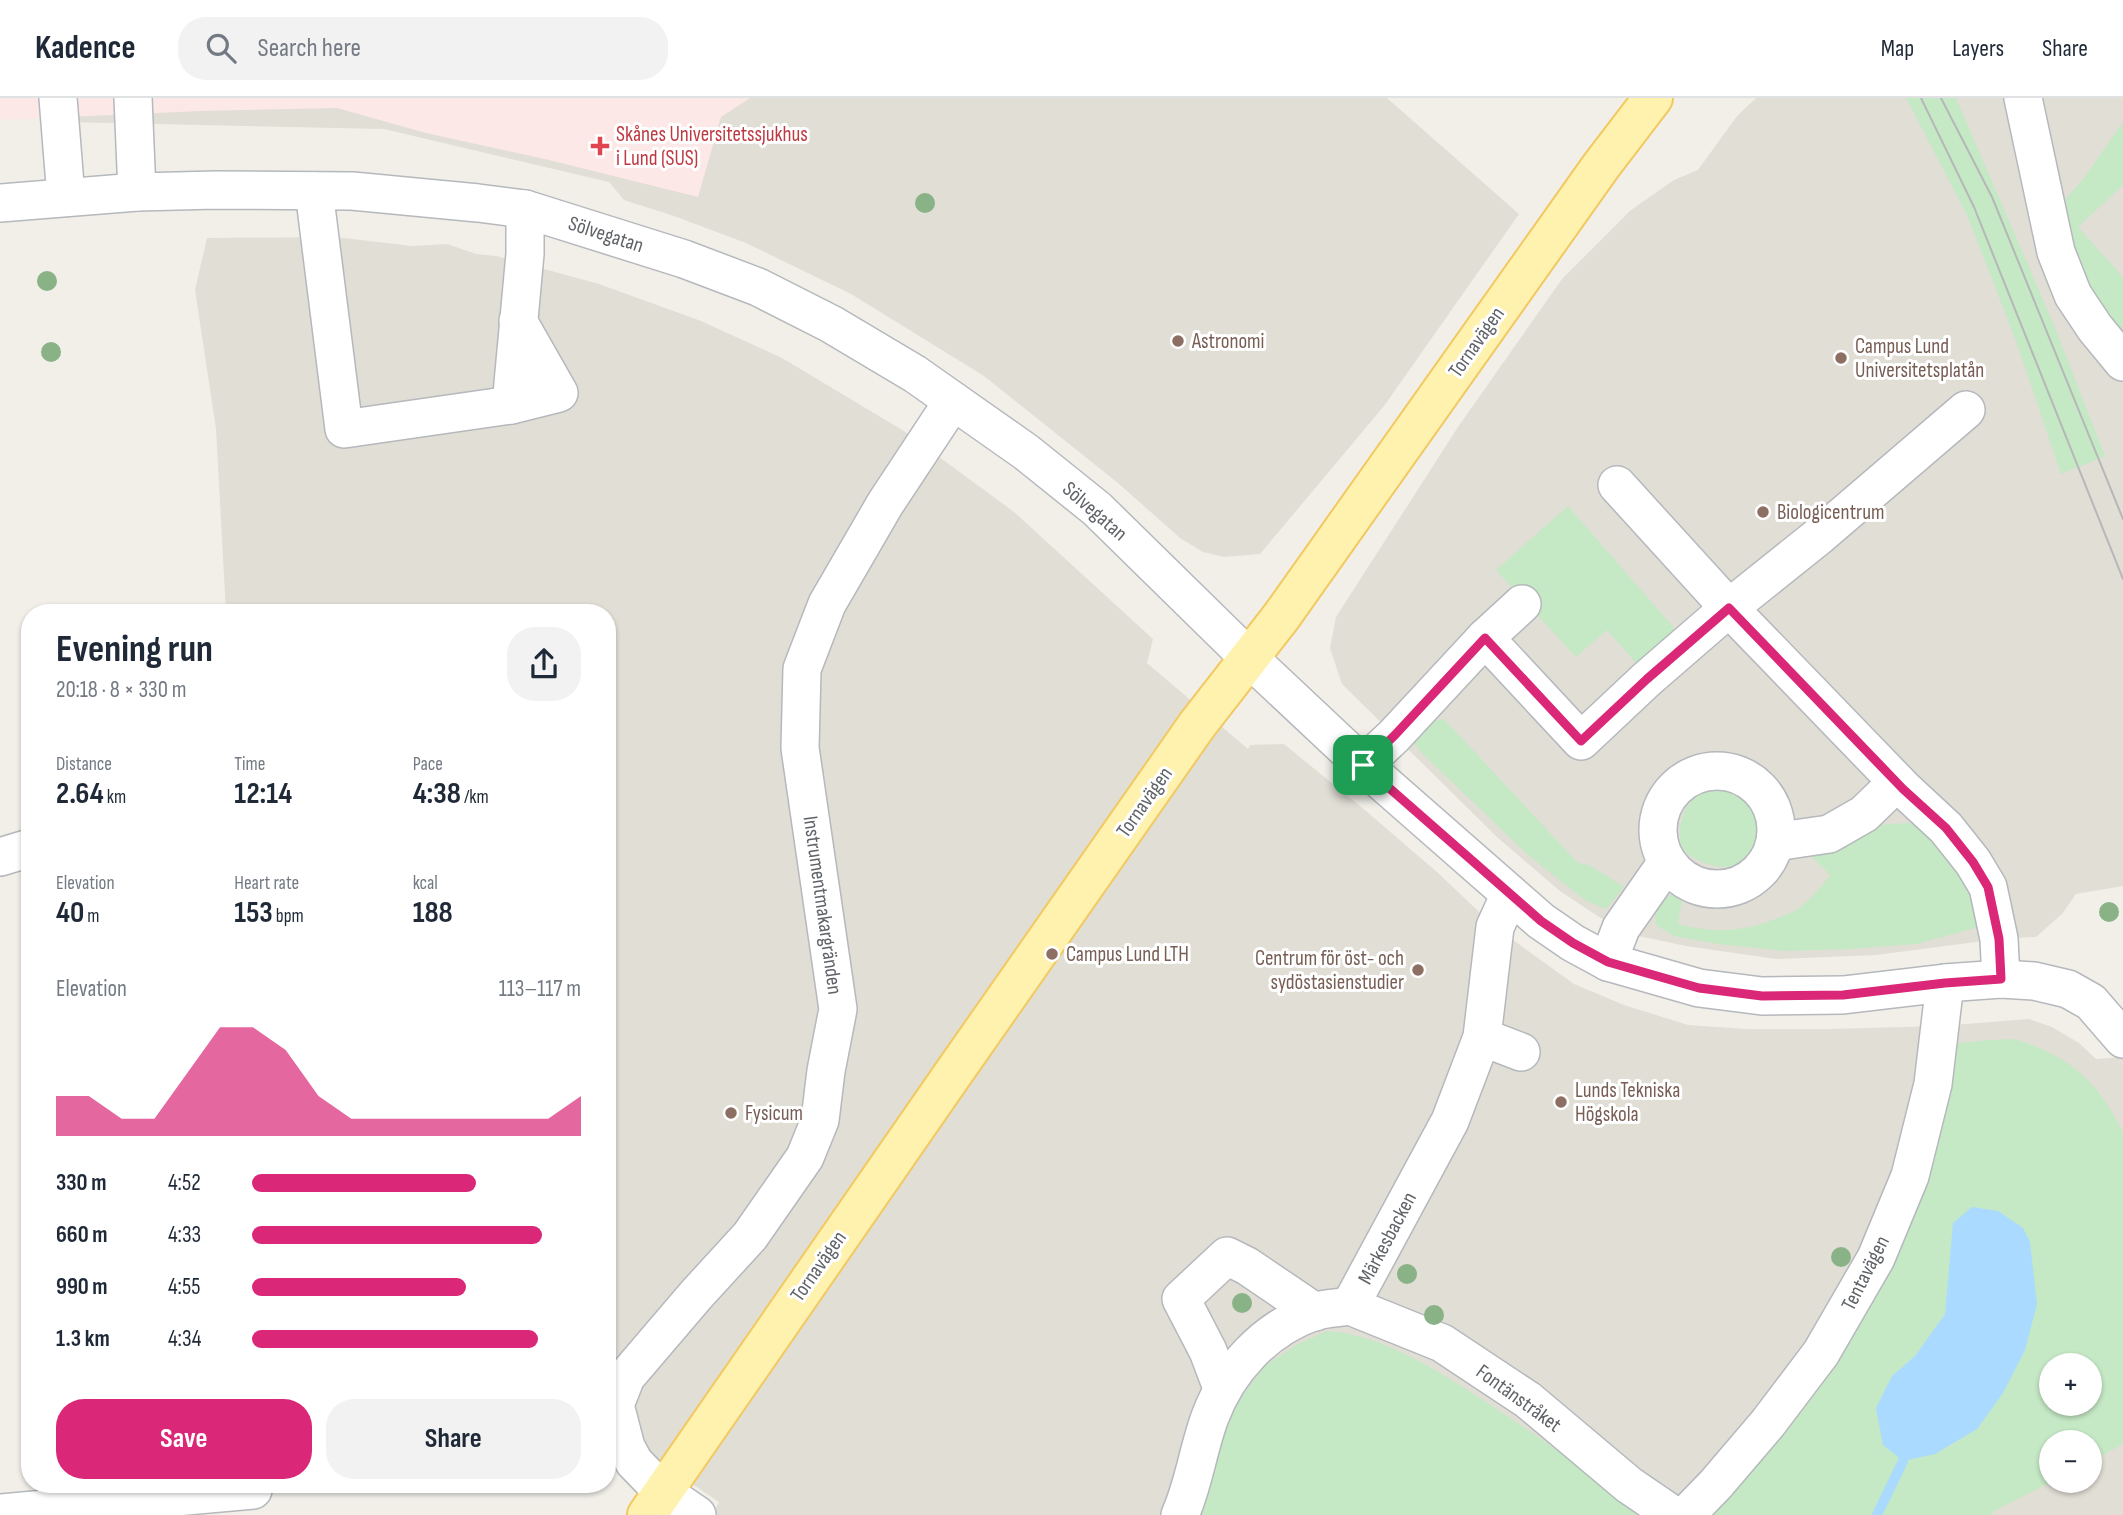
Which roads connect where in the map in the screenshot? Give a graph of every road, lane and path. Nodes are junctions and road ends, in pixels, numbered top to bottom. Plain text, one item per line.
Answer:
1 (58, 98) edge
2 (133, 98) edge
3 (1654, 98) edge
4 (2023, 98) edge
5 (314, 191) junction
6 (137, 192) junction
7 (66, 197) junction
8 (0, 204) edge
9 (525, 209) junction
10 (2123, 362) edge
11 (953, 401) junction
12 (1966, 410) dead end
13 (1617, 485) dead end
14 (1522, 604) dead end
15 (1729, 608) junction
16 (1485, 638) junction
17 (1249, 658) junction
18 (1363, 765) junction
19 (1897, 782) junction
20 (1775, 842) junction
21 (21, 851) edge
22 (0, 857) edge
23 (1667, 862) junction
24 (1510, 894) junction
25 (1608, 962) junction
26 (2001, 979) junction
27 (1945, 983) junction
28 (2122, 1034) edge
29 (1482, 1037) junction
30 (1521, 1052) dead end
31 (1350, 1306) junction
32 (1315, 1312) junction
33 (1222, 1388) junction
34 (616, 1402) edge
35 (616, 1409) edge
36 (254, 1496) edge
37 (654, 1503) edge
38 (0, 1513) edge
39 (697, 1515) edge
40 (1180, 1515) edge
41 (1673, 1515) edge
42 (1686, 1515) edge

1 - 7 street
2 - 6 street
3 - 17 main road, Tornavägen
4 - 10 street
5 - 6 street, Sölvegatan
5 - 9 street, Sölvegatan
5 - 9 street
6 - 7 street, Sölvegatan
7 - 8 street, Sölvegatan
9 - 11 street, Sölvegatan
11 - 17 street, Sölvegatan
11 - 34 street, Instrumentmakargränden
12 - 15 street
13 - 15 street
14 - 16 street
15 - 16 street
15 - 19 street
16 - 18 street
17 - 18 street, Sölvegatan
17 - 37 main road, Tornavägen
18 - 24 street, Sölvegatan
19 - 20 street
19 - 26 street
20 - 23 street
20 - 23 street
21 - 22 street
23 - 25 street
24 - 25 street, Sölvegatan
24 - 29 street, Märkesbacken
25 - 27 street, Sölvegatan
26 - 27 street, Sölvegatan
26 - 28 street, Sölvegatan
27 - 42 street, Tentavägen
29 - 30 street
29 - 31 street, Märkesbacken
31 - 32 street, Märkesbacken
31 - 41 street, Fontänstråket
32 - 33 street, Märkesbacken
32 - 33 street
33 - 40 street, Märkesbacken
35 - 37 street, Instrumentmakargränden
36 - 38 street
37 - 39 street, Instrumentmakargränden

